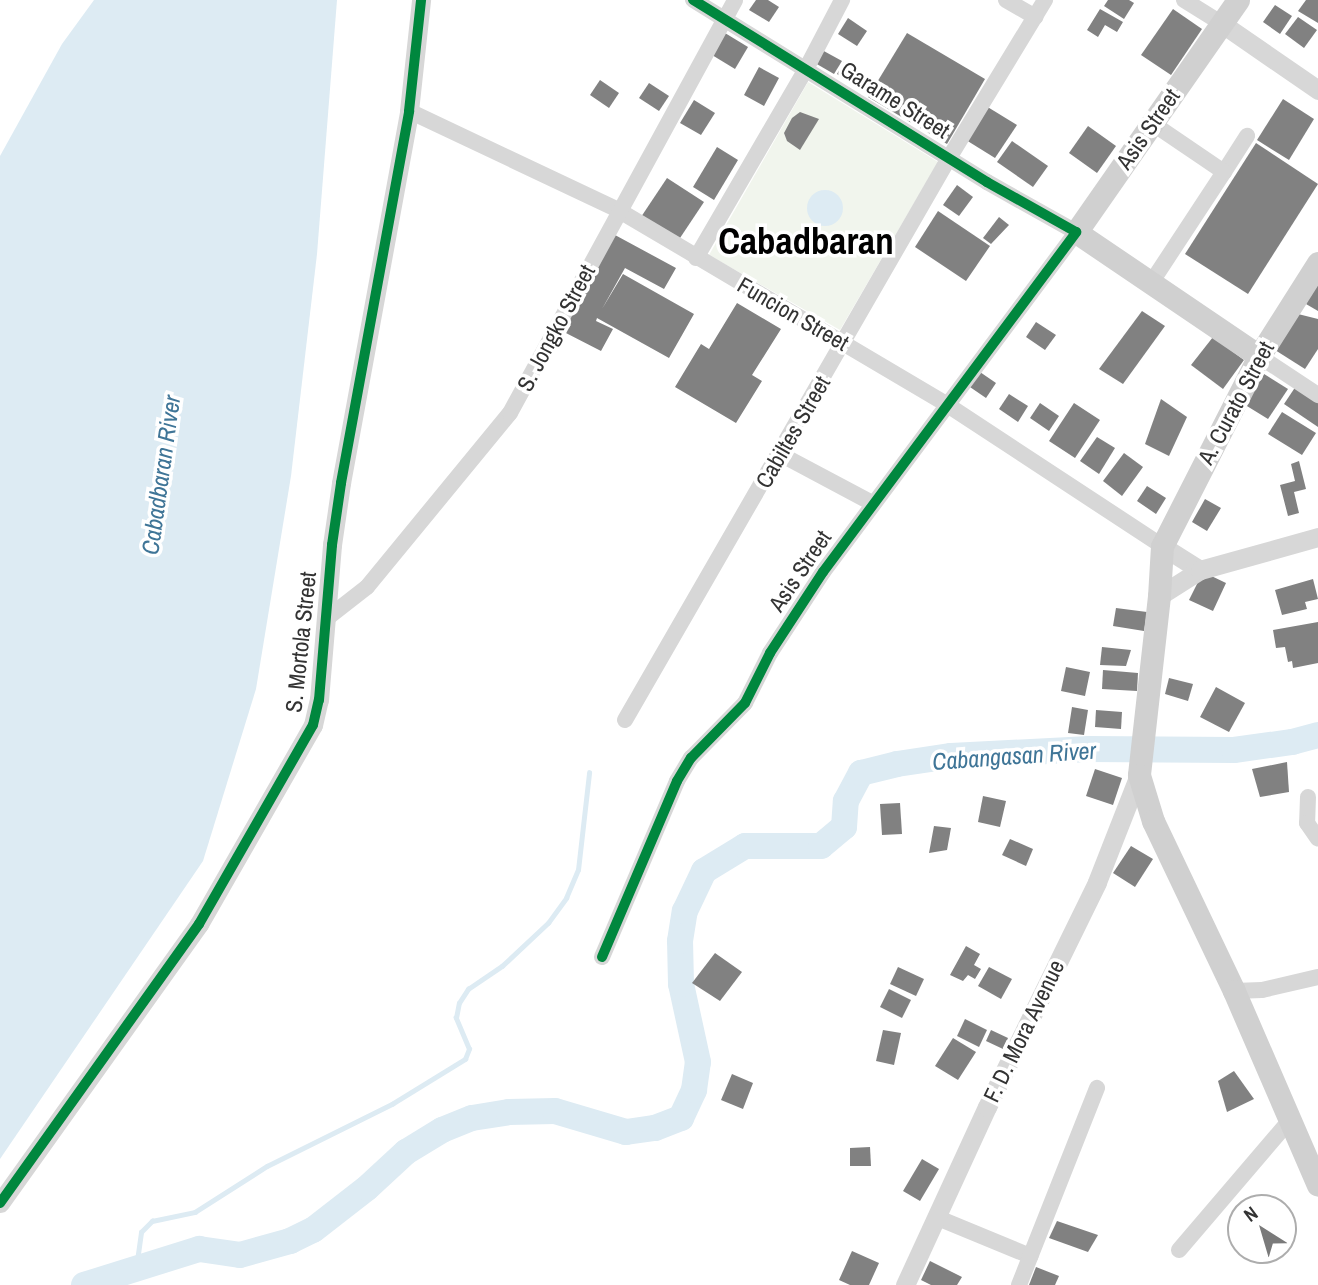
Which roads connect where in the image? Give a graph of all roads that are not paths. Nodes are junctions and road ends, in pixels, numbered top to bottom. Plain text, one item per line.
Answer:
1 (421, 0) edge
2 (693, 0) edge
3 (736, 0) edge
4 (842, 0) edge
5 (1006, 0) edge
6 (1045, 0) edge
7 (1184, 0) edge
8 (1238, 0) edge
9 (1035, 17) junction
10 (725, 20) junction
11 (1221, 23) junction
12 (806, 69) junction
13 (1318, 90) edge
14 (409, 111) junction
15 (1152, 123) junction
16 (1247, 136) dead end
17 (949, 158) junction
18 (1224, 172) junction
19 (618, 210) junction
20 (1076, 232) junction
21 (696, 258) junction
22 (1318, 264) edge
23 (1151, 283) junction
24 (845, 344) junction
25 (1259, 356) junction
26 (1318, 395) edge
27 (946, 404) junction
28 (780, 454) junction
29 (872, 503) junction
30 (1318, 537) edge
31 (1162, 546) junction
32 (1200, 570) junction
33 (1159, 596) junction
34 (326, 619) junction
35 (625, 720) dead end
36 (1140, 761) junction
37 (1308, 797) dead end
38 (1117, 830) junction
39 (1161, 837) junction
40 (1318, 839) edge
41 (602, 957) dead end
42 (1318, 976) edge
43 (1239, 1001) junction
44 (1097, 1088) dead end
45 (1289, 1121) junction
46 (1318, 1185) edge
47 (0, 1203) edge
48 (938, 1218) junction
49 (1179, 1250) dead end
50 (1030, 1256) junction
51 (905, 1285) edge
52 (1019, 1285) edge

1 - 14 street, S. Mortola Street
2 - 10 street, Garame Street
3 - 10 street, S. Jongko Street
4 - 12 street
5 - 9 street
6 - 9 street, Cabiltes Street
7 - 11 street
8 - 11 main road, Asis Street
9 - 17 street, Cabiltes Street
10 - 12 street, Garame Street
10 - 19 street, S. Jongko Street
11 - 13 street
11 - 15 main road, Asis Street
12 - 17 street, Garame Street
12 - 21 street
14 - 19 street, Funcion Street
14 - 34 street, S. Mortola Street
15 - 18 street
15 - 20 main road, Asis Street
16 - 18 street
17 - 20 street, Garame Street
17 - 24 street, Cabiltes Street
18 - 23 street
19 - 21 street, Funcion Street
19 - 34 street, S. Jongko Street
20 - 23 main road, Garame Street
20 - 27 street, Asis Street
21 - 24 street, Funcion Street
22 - 25 main road, A. Curato Street
23 - 25 main road, Garame Street
24 - 27 street, Funcion Street
24 - 28 street, Cabiltes Street
25 - 26 street, Garame Street
25 - 31 main road, A. Curato Street
27 - 29 street, Asis Street
27 - 31 street, Funcion Street
28 - 29 street
28 - 35 street, Cabiltes Street
29 - 41 street, Asis Street
30 - 32 street
31 - 32 street
31 - 33 main road
32 - 33 street
33 - 36 main road
34 - 47 street, S. Mortola Street
36 - 38 street, F. D. Mora Avenue
36 - 39 main road
37 - 40 street
38 - 39 street
38 - 48 street, F. D. Mora Avenue
39 - 43 main road
42 - 43 street
43 - 45 main road
44 - 50 street
45 - 46 main road
45 - 49 street
48 - 50 street
48 - 51 street, F. D. Mora Avenue
50 - 52 street

